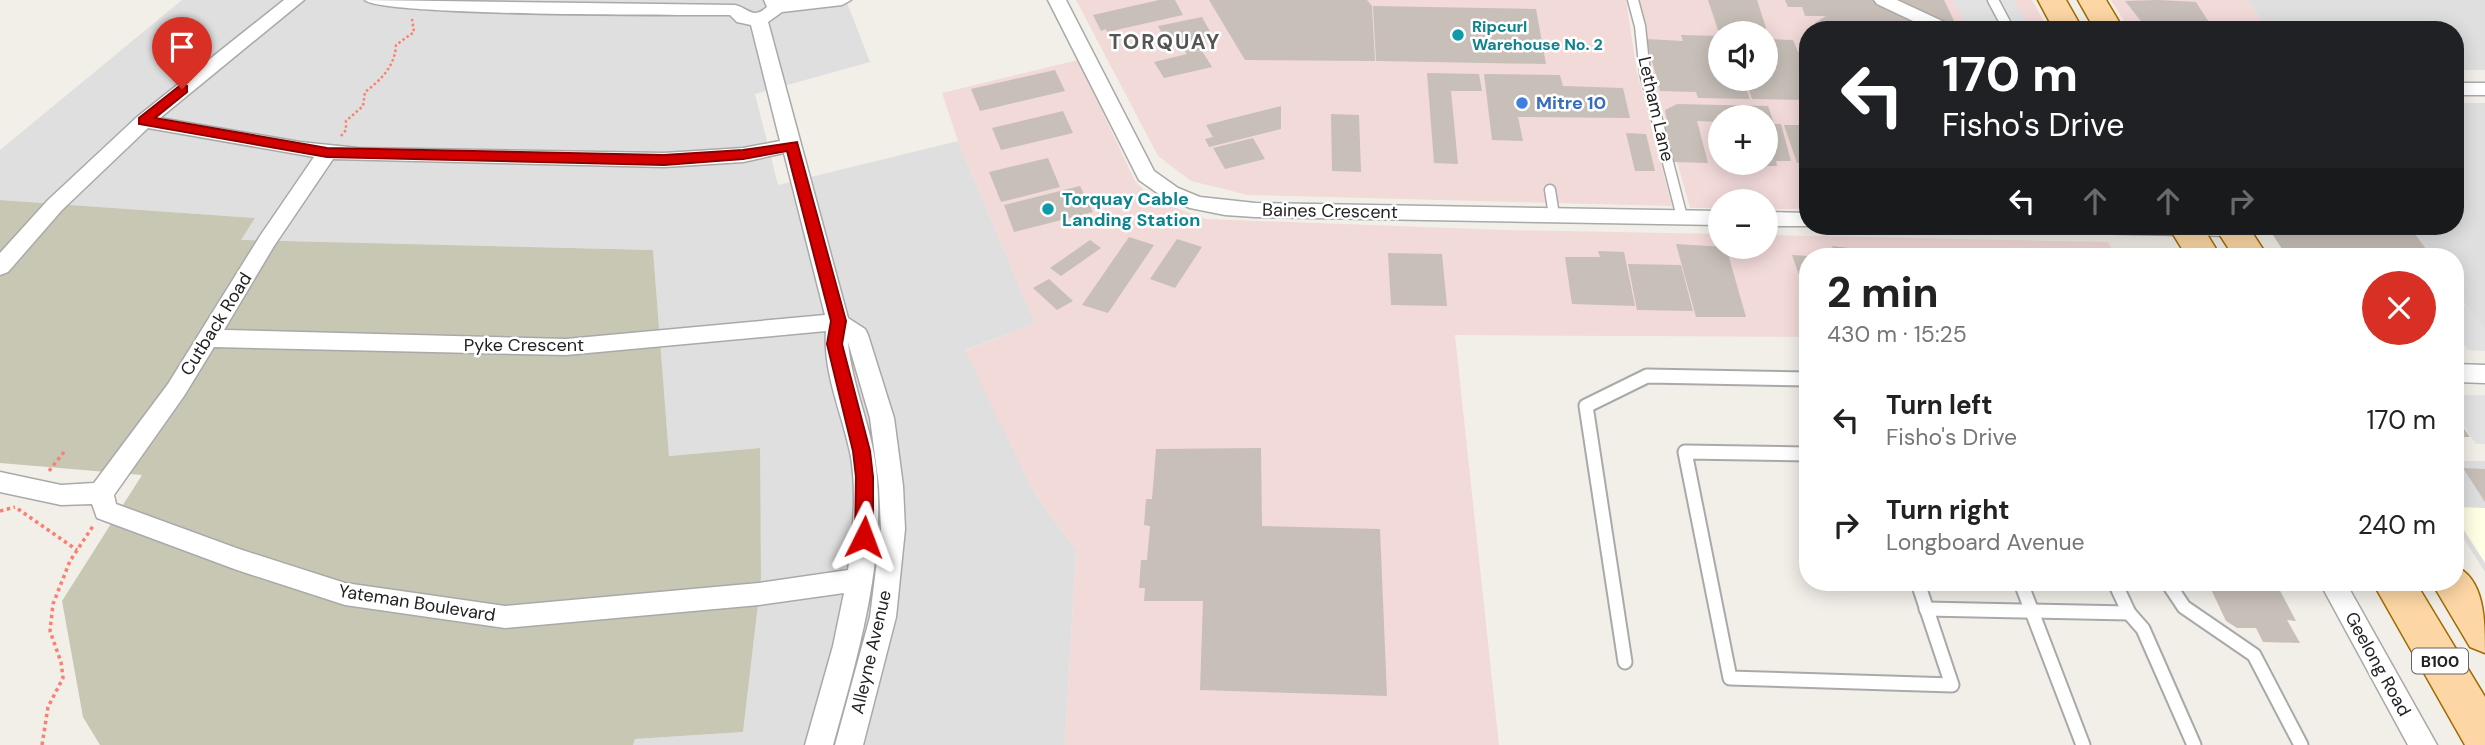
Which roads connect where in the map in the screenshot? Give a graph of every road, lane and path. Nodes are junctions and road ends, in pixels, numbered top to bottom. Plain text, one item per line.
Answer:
1 (295, 0) edge
2 (374, 0) edge
3 (842, 0) edge
4 (1056, 0) edge
5 (1633, 0) edge
6 (1883, 0) edge
7 (1993, 0) edge
8 (2052, 0) edge
9 (2092, 0) edge
10 (429, 3) edge
11 (464, 3) edge
12 (774, 4) edge
13 (739, 5) edge
14 (758, 19) junction
15 (1928, 21) edge
16 (2004, 21) edge
17 (2064, 21) edge
18 (2105, 21) edge
19 (2464, 89) edge
20 (2485, 89) edge
21 (144, 121) junction
22 (792, 145) junction
23 (327, 153) junction
24 (1550, 190) dead end
25 (1554, 215) junction
26 (1682, 218) junction
27 (1708, 218) edge
28 (1778, 219) edge
29 (1799, 220) edge
30 (0, 267) edge
31 (838, 321) junction
32 (208, 338) junction
33 (2464, 373) edge
34 (2485, 374) edge
35 (1799, 379) edge
36 (1799, 454) edge
37 (0, 482) edge
38 (104, 502) junction
39 (0, 509) edge
40 (77, 550) junction
41 (861, 579) junction
42 (1920, 591) edge
43 (2024, 591) edge
44 (2119, 591) edge
45 (2173, 591) edge
46 (2337, 591) edge
47 (2399, 591) edge
48 (2458, 591) edge
49 (1926, 609) junction
50 (2032, 613) junction
51 (2129, 613) junction
52 (2485, 635) edge
53 (1625, 662) dead end
54 (2485, 738) edge
55 (42, 745) edge
56 (819, 745) edge
57 (849, 745) edge
58 (2083, 745) edge
59 (2194, 745) edge
60 (2301, 745) edge
61 (2423, 745) edge

1 - 21 street
2 - 10 street
3 - 12 street
4 - 25 street, Baines Crescent
5 - 26 lane, Letham Lane
6 - 15 street
7 - 16 lane
8 - 17 main road
9 - 18 main road
10 - 11 street
10 - 23 path
11 - 13 street
12 - 14 street
13 - 14 street
14 - 22 street, Alleyne Avenue
19 - 20 street
21 - 23 street
21 - 30 street
22 - 23 street
22 - 31 street, Alleyne Avenue
23 - 32 street, Cutback Road
24 - 25 lane
25 - 26 street, Baines Crescent
26 - 27 street, Baines Crescent
28 - 29 street
31 - 32 street, Pyke Crescent
31 - 41 street, Alleyne Avenue
31 - 57 street, Alleyne Avenue
32 - 38 street, Cutback Road
33 - 34 street
35 - 53 lane
36 - 49 lane
37 - 38 street, Yateman Boulevard
38 - 40 path
38 - 41 street, Yateman Boulevard
39 - 40 path
40 - 55 path
41 - 56 street, Alleyne Avenue
42 - 49 lane
43 - 50 lane
44 - 51 lane
45 - 60 lane
46 - 61 street, Geelong Road
47 - 54 main road, B100
48 - 52 main road, B100
49 - 50 lane
50 - 51 lane
50 - 58 lane
51 - 59 lane

